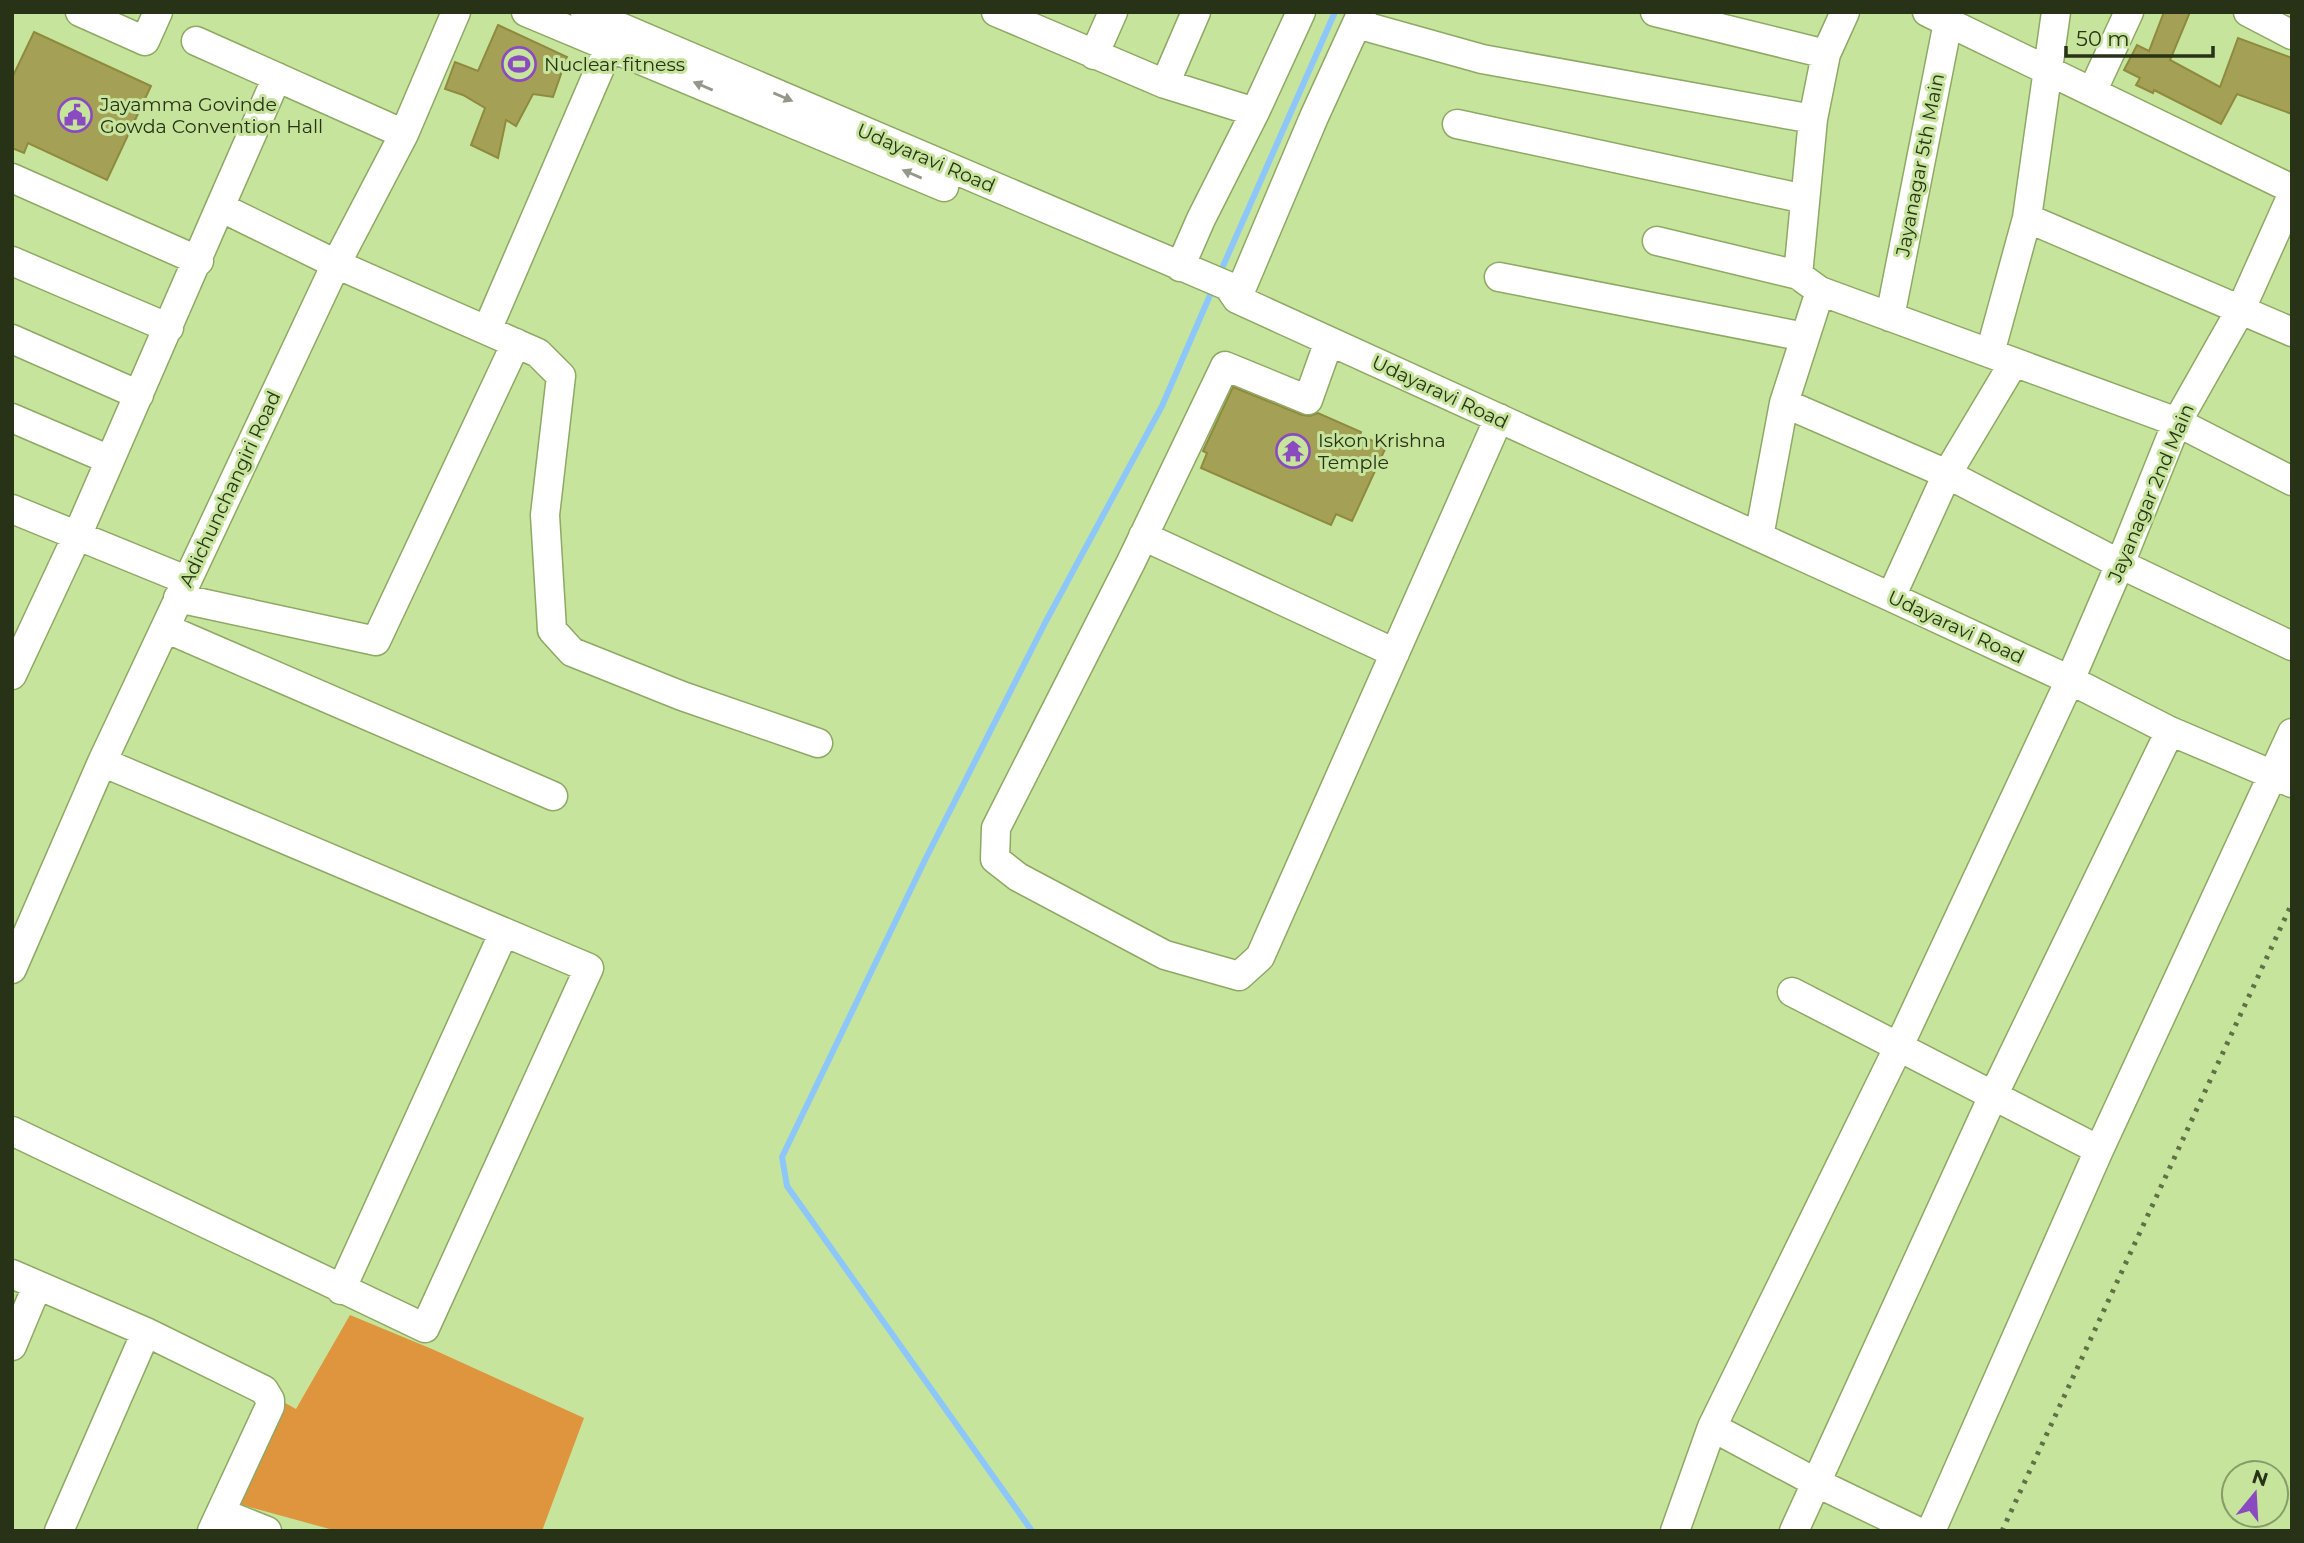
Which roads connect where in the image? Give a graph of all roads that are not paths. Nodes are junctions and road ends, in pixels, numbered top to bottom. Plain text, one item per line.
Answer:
1 (80, 12) edge
2 (158, 12) edge
3 (456, 12) edge
4 (526, 12) edge
5 (585, 12) edge
6 (996, 12) edge
7 (1113, 12) edge
8 (1196, 12) edge
9 (1301, 12) edge
10 (1655, 12) edge
11 (1844, 12) edge
12 (2056, 12) edge
13 (2129, 12) edge
14 (2248, 12) edge
15 (1942, 16) edge
16 (1024, 18) edge
17 (1359, 18) edge
18 (2292, 34) edge
19 (196, 41) dead end
20 (609, 47) junction
21 (1826, 54) junction
22 (1094, 55) junction
23 (2048, 71) junction
24 (277, 77) junction
25 (1165, 84) junction
26 (2092, 92) junction
27 (1255, 112) junction
28 (1814, 119) junction
29 (1457, 124) dead end
30 (404, 134) junction
31 (12, 178) edge
32 (2292, 189) edge
33 (2292, 195) edge
34 (1805, 199) junction
35 (220, 207) junction
36 (2027, 218) junction
37 (1657, 241) dead end
38 (12, 261) edge
39 (199, 261) junction
40 (336, 264) junction
41 (1182, 274) junction
42 (1499, 277) dead end
43 (1809, 283) junction
44 (1229, 296) junction
45 (2241, 309) junction
46 (1890, 317) junction
47 (169, 328) junction
48 (486, 330) junction
49 (2292, 332) edge
50 (1805, 337) junction
51 (12, 339) edge
52 (1329, 341) junction
53 (516, 343) junction
54 (2002, 358) junction
55 (139, 395) junction
56 (1784, 403) junction
57 (12, 418) edge
58 (1499, 418) junction
59 (2176, 422) junction
60 (110, 460) junction
61 (1947, 474) junction
62 (2292, 481) edge
63 (12, 509) edge
64 (77, 536) junction
65 (1143, 536) junction
66 (1759, 537) junction
67 (2120, 564) junction
68 (182, 589) junction
69 (1891, 597) junction
70 (165, 628) junction
71 (19, 643) edge
72 (2292, 646) edge
73 (1395, 653) junction
74 (12, 675) edge
75 (2070, 680) junction
76 (2171, 731) junction
77 (2292, 733) edge
78 (818, 743) dead end
79 (102, 762) junction
80 (2283, 779) edge
81 (553, 796) dead end
82 (504, 932) junction
83 (13, 967) edge
84 (1792, 992) dead end
85 (1898, 1048) junction
86 (1993, 1096) junction
87 (12, 1131) edge
88 (2099, 1150) junction
89 (24, 1280) edge
90 (341, 1290) junction
91 (146, 1332) junction
92 (12, 1346) edge
93 (1712, 1427) junction
94 (1815, 1482) junction
95 (217, 1522) edge
96 (59, 1531) edge
97 (267, 1531) edge
98 (1675, 1531) edge
99 (1794, 1531) edge
100 (1917, 1531) edge
101 (1931, 1531) edge

1 - 2 street
3 - 30 street, Adichunchangiri Road
4 - 20 street
5 -> 41 street, Udayaravi Road
6 - 16 street
7 - 22 street
8 - 25 street
9 - 27 street
10 - 21 street
11 - 21 street
12 - 23 street
13 - 26 street
14 - 18 street
15 - 23 street
15 - 46 street, Jayanagar 5th Main
16 - 22 street
17 - 28 street
17 - 44 street
19 - 24 street
41 -> 20 street
20 - 48 street
21 - 28 street
22 - 25 street
23 - 26 street
23 - 36 street
24 - 30 street
24 - 35 street
25 - 27 street
26 - 32 street
27 - 41 street
28 - 34 street
29 - 34 street
30 - 40 street, Adichunchangiri Road
31 - 39 street
33 - 45 street, Jayanagar 2nd Main
34 - 43 street
35 - 39 street
35 - 40 street
36 - 45 street
36 - 54 street
37 - 43 street
38 - 47 street
39 - 47 street
40 - 48 street
40 - 68 street, Adichunchangiri Road
41 - 44 street, Udayaravi Road
42 - 50 street
43 - 46 street
43 - 50 street
44 - 52 street, Udayaravi Road
45 - 49 street
45 - 59 street, Jayanagar 2nd Main
46 - 54 street
47 - 55 street
48 - 53 street
50 - 56 street
51 - 55 street
52 - 58 street, Udayaravi Road
52 - 65 street
53 - 68 street
53 - 78 street
54 - 59 street
54 - 61 street
55 - 60 street
56 - 61 street
56 - 66 street
57 - 60 street
58 - 66 street, Udayaravi Road
58 - 73 street
59 - 62 street
59 - 67 street, Jayanagar 2nd Main
60 - 64 street
61 - 67 street
61 - 69 street
63 - 64 street
64 - 68 street
64 - 71 street
65 - 73 street
65 - 73 street
66 - 69 street, Udayaravi Road
67 - 72 street
67 - 75 street, Jayanagar 2nd Main
68 - 70 street, Adichunchangiri Road
69 - 75 street, Udayaravi Road
70 - 79 street, Adichunchangiri Road
70 - 81 street
71 - 74 street
75 - 76 street, Udayaravi Road
75 - 85 street, Jayanagar 2nd Main
76 - 80 street, Udayaravi Road
76 - 86 street
77 - 80 street
79 - 82 street
79 - 83 street, Adichunchangiri Road
80 - 88 street
82 - 90 street
82 - 90 street
84 - 85 street
85 - 86 street
85 - 93 street, Jayanagar 2nd Main
86 - 88 street
86 - 94 street
87 - 90 street
88 - 101 street
89 - 91 street
89 - 92 street
91 - 95 street
91 - 96 street
93 - 94 street
93 - 98 street, Jayanagar 2nd Main
94 - 99 street
94 - 100 street
95 - 97 street

